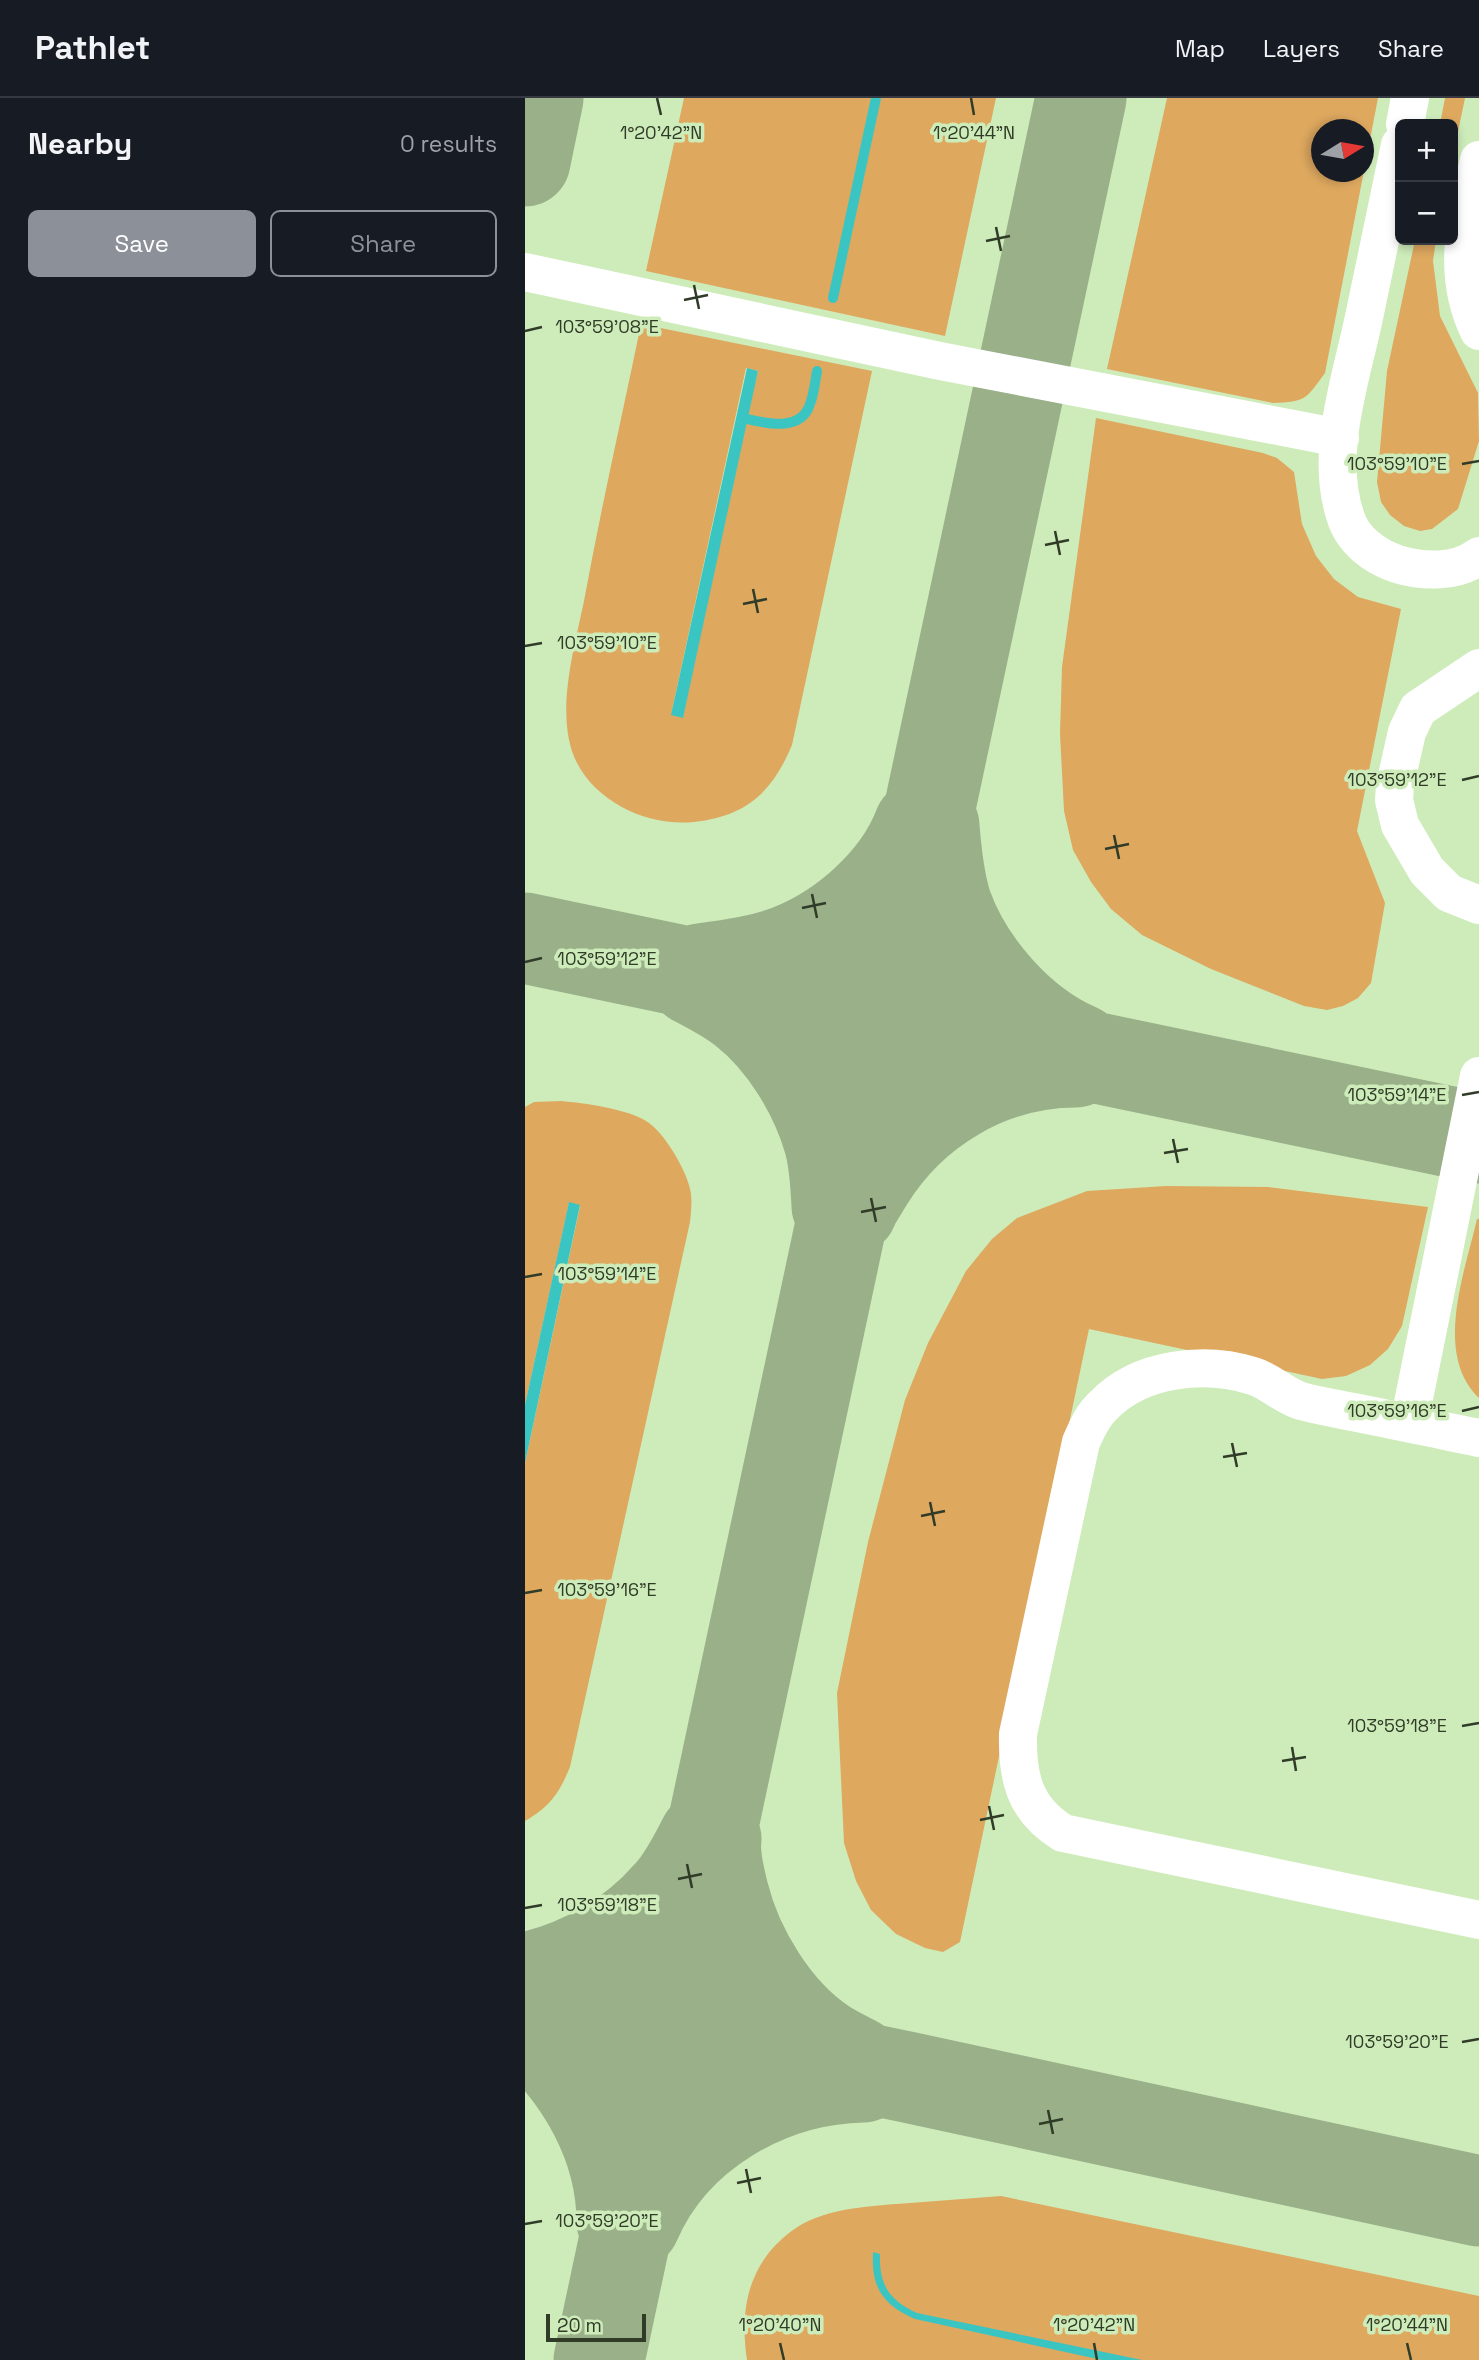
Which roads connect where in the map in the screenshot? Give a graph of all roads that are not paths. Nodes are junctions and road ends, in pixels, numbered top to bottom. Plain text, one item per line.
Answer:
1 (1410, 98) edge
2 (1406, 119) edge
3 (1479, 160) edge
4 (1395, 169) edge
5 (525, 272) edge
6 (1479, 331) edge
7 (1340, 438) junction
8 (1479, 556) edge
9 (1479, 668) edge
10 (1479, 905) edge
11 (1479, 1076) edge
12 (1409, 1423) junction
13 (1479, 1438) edge
14 (1479, 1920) edge

1 - 2 lane
3 - 6 lane
4 - 7 lane
5 - 7 lane
7 - 8 lane
9 - 10 lane
11 - 12 lane
12 - 13 lane
12 - 14 lane

